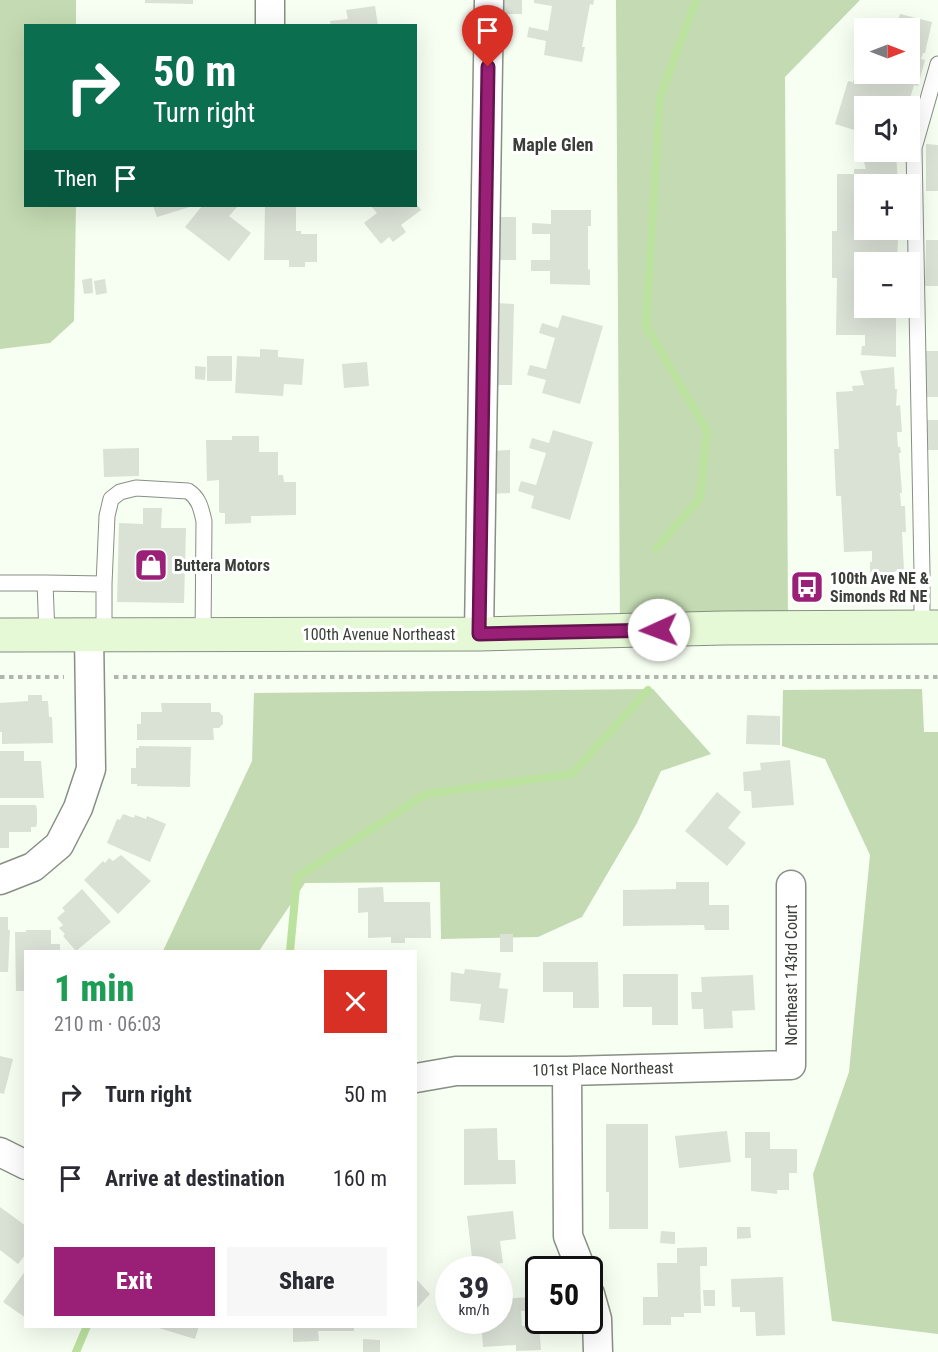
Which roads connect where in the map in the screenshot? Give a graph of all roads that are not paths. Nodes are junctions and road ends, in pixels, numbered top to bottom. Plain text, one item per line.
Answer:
1 (270, 0) edge
2 (489, 0) edge
3 (270, 24) edge
4 (938, 64) edge
5 (0, 583) edge
6 (45, 584) junction
7 (104, 584) junction
8 (930, 627) edge
9 (479, 634) junction
10 (0, 635) edge
11 (47, 635) junction
12 (97, 635) junction
13 (202, 635) junction
14 (0, 880) edge
15 (791, 885) dead end
16 (791, 1065) joint
17 (567, 1071) junction
18 (417, 1078) edge
19 (0, 1152) edge
20 (24, 1164) edge
21 (576, 1256) edge
22 (597, 1334) edge
23 (598, 1352) edge

1 - 3 street
2 - 9 street
4 - 8 lane
5 - 6 lane
6 - 7 lane
6 - 11 lane
7 - 12 lane
7 - 13 lane
8 - 9 main road, 100th Avenue Northeast
9 - 13 main road, 100th Avenue Northeast
10 - 11 main road, 100th Avenue Northeast
11 - 12 main road, 100th Avenue Northeast
12 - 13 main road, 100th Avenue Northeast
12 - 14 street
15 - 16 street, Northeast 143rd Court
16 - 17 street, 101st Place Northeast
17 - 18 street, 101st Place Northeast
17 - 21 street
19 - 20 street
22 - 23 street

